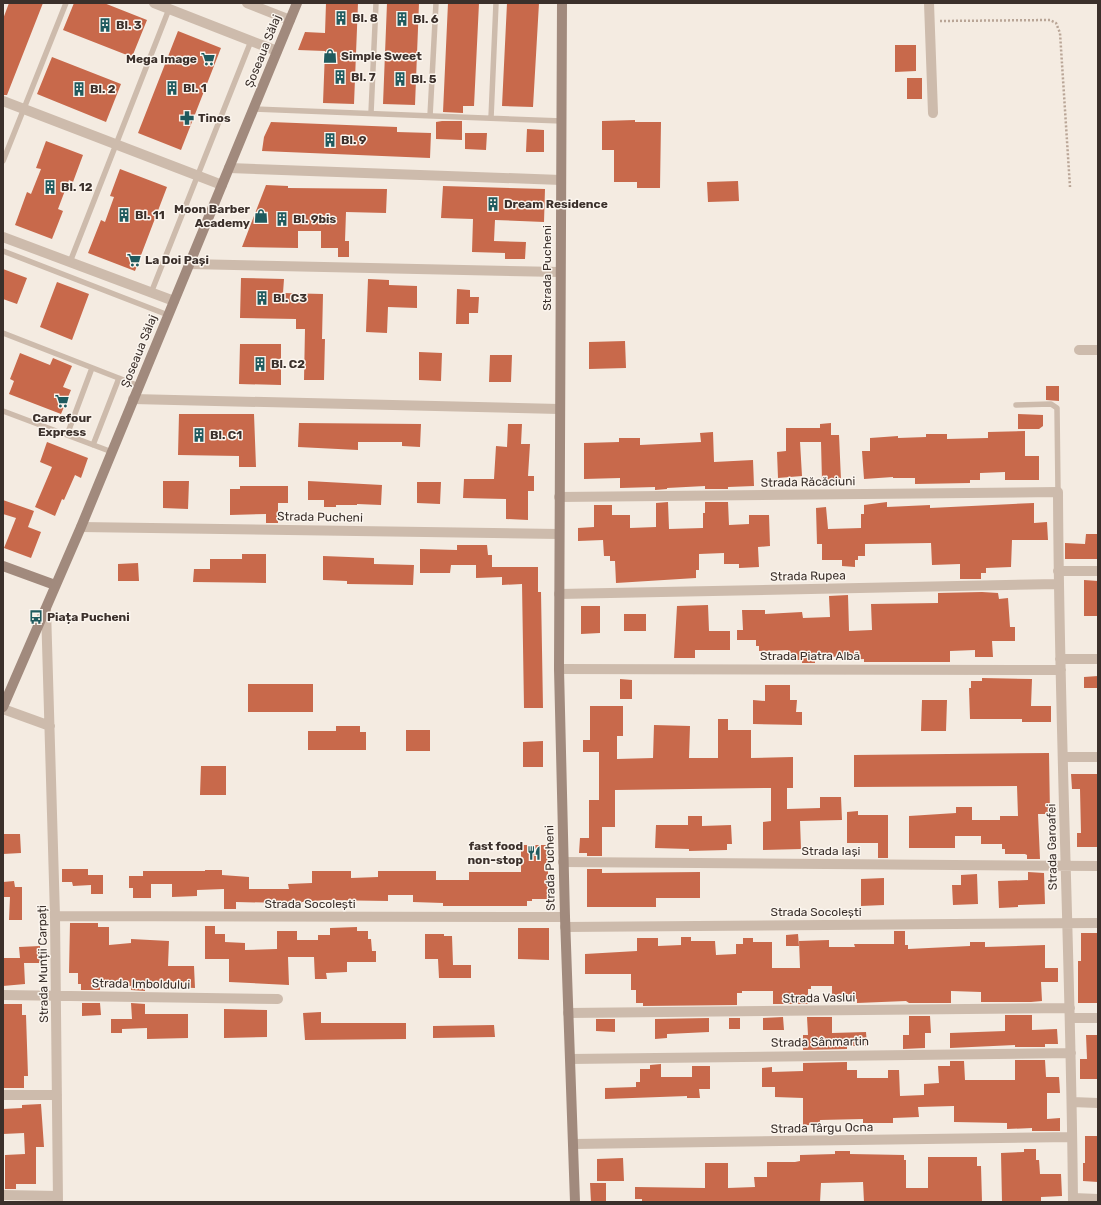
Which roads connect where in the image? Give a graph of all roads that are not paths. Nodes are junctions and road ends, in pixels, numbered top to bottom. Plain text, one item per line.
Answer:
1 (66, 3) edge
2 (154, 3) edge
3 (247, 3) edge
4 (297, 3) edge
5 (376, 3) edge
6 (436, 3) edge
7 (496, 3) edge
8 (562, 3) edge
9 (929, 3) edge
10 (264, 6) edge
11 (169, 9) junction
12 (290, 20) junction
13 (251, 41) junction
14 (277, 51) junction
15 (3, 101) edge
16 (24, 109) junction
17 (253, 109) junction
18 (371, 113) junction
19 (933, 113) dead end
20 (430, 116) junction
21 (491, 118) junction
22 (562, 121) junction
23 (116, 144) junction
24 (3, 161) edge
25 (229, 168) junction
26 (198, 175) junction
27 (561, 180) junction
28 (222, 185) junction
29 (3, 237) edge
30 (3, 251) edge
31 (70, 262) junction
32 (189, 264) junction
33 (560, 272) junction
34 (151, 293) junction
35 (174, 302) junction
36 (168, 315) junction
37 (3, 333) edge
38 (1079, 350) dead end
39 (1098, 350) edge
40 (92, 368) junction
41 (119, 378) junction
42 (139, 386) junction
43 (133, 399) junction
44 (1016, 404) dead end
45 (559, 409) junction
46 (3, 410) edge
47 (67, 435) junction
48 (93, 445) junction
49 (112, 452) junction
50 (1058, 492) junction
51 (559, 497) junction
52 (81, 527) junction
53 (559, 534) junction
54 (3, 566) edge
55 (1058, 570) junction
56 (1098, 570) edge
57 (1058, 584) junction
58 (56, 585) junction
59 (559, 594) junction
60 (46, 608) junction
61 (1060, 658) junction
62 (1098, 659) edge
63 (559, 669) junction
64 (1060, 670) junction
65 (3, 708) edge
66 (50, 726) junction
67 (1063, 757) junction
68 (1098, 757) edge
69 (563, 862) junction
70 (1066, 866) junction
71 (1098, 866) edge
72 (56, 916) junction
73 (565, 922) junction
74 (1098, 923) edge
75 (1067, 924) junction
76 (3, 995) edge
77 (57, 996) junction
78 (278, 999) dead end
79 (568, 1013) junction
80 (1070, 1013) junction
81 (1098, 1018) edge
82 (1071, 1053) junction
83 (570, 1058) junction
84 (3, 1095) edge
85 (57, 1095) junction
86 (1072, 1102) junction
87 (1098, 1103) edge
88 (1072, 1137) junction
89 (573, 1144) junction
90 (3, 1195) edge
91 (58, 1199) edge
92 (1098, 1199) edge
93 (1073, 1200) edge
94 (575, 1202) edge

1 - 16 lane
2 - 11 street
3 - 10 street
4 - 12 street, Șoseaua Sălaj
5 - 18 lane
6 - 20 lane
7 - 21 lane
8 - 22 street, Strada Pucheni
9 - 19 street
10 - 12 street
11 - 13 street
11 - 23 lane
12 - 14 street, Șoseaua Sălaj
13 - 14 street
13 - 26 lane
14 - 17 street, Șoseaua Sălaj
15 - 16 street
16 - 23 street
16 - 24 lane
17 - 18 lane
17 - 25 street, Șoseaua Sălaj
18 - 20 lane
20 - 21 lane
21 - 22 lane
22 - 27 street, Strada Pucheni
23 - 26 street
23 - 31 lane
25 - 27 street
25 - 28 street, Șoseaua Sălaj
26 - 28 street
26 - 34 lane
27 - 33 street, Strada Pucheni
28 - 32 street, Șoseaua Sălaj
29 - 31 street
30 - 36 lane
31 - 34 street
32 - 33 street
32 - 35 street, Șoseaua Sălaj
33 - 45 street, Strada Pucheni
34 - 35 street
35 - 36 street, Șoseaua Sălaj
36 - 42 street, Șoseaua Sălaj
37 - 40 lane
38 - 39 street
40 - 41 lane
40 - 47 lane
41 - 42 lane
41 - 48 lane
42 - 43 street, Șoseaua Sălaj
43 - 45 street
43 - 49 street, Șoseaua Sălaj
44 - 50 lane
45 - 51 street, Strada Pucheni
46 - 47 lane
47 - 48 lane
48 - 49 lane
49 - 52 street, Șoseaua Sălaj
50 - 51 street, Strada Răcăciuni
50 - 55 street, Strada Garoafei
51 - 53 street, Strada Pucheni
52 - 53 street, Strada Pucheni
52 - 58 street, Șoseaua Sălaj
53 - 59 street, Strada Pucheni
54 - 58 street
55 - 56 street
55 - 57 street, Strada Garoafei
57 - 59 street, Strada Rupea
57 - 61 street, Strada Garoafei
58 - 60 street, Șoseaua Sălaj
59 - 63 street, Strada Pucheni
60 - 65 street, Șoseaua Sălaj
60 - 66 street, Strada Munții Carpați
61 - 62 street
61 - 64 street, Strada Garoafei
63 - 64 street, Strada Piatra Albă
63 - 69 street, Strada Pucheni
64 - 67 street, Strada Garoafei
65 - 66 street
66 - 72 street, Strada Munții Carpați
67 - 68 street
67 - 70 street, Strada Garoafei
69 - 70 street, Strada Iași
69 - 73 street, Strada Pucheni
70 - 71 street, Strada Iași
70 - 75 street, Strada Garoafei
72 - 73 street, Strada Socolești
72 - 77 street, Strada Munții Carpați
73 - 75 street, Strada Socolești
73 - 79 street, Strada Pucheni
74 - 75 street, Strada Socolești
75 - 80 street, Strada Garoafei
76 - 77 street, Strada Imboldului
77 - 78 street, Strada Imboldului
77 - 85 street, Strada Munții Carpați
79 - 80 street, Strada Vaslui
79 - 83 street, Strada Pucheni
80 - 81 street, Strada Vaslui
80 - 82 street, Strada Garoafei
82 - 83 street, Strada Sânmartin
82 - 86 street, Strada Garoafei
83 - 89 street, Strada Pucheni
84 - 85 street
85 - 91 street, Strada Munții Carpați
86 - 87 street
86 - 88 street, Strada Garoafei
88 - 89 street, Strada Târgu Ocna
88 - 93 street, Strada Garoafei
89 - 94 street, Strada Pucheni
90 - 91 street
92 - 93 street

